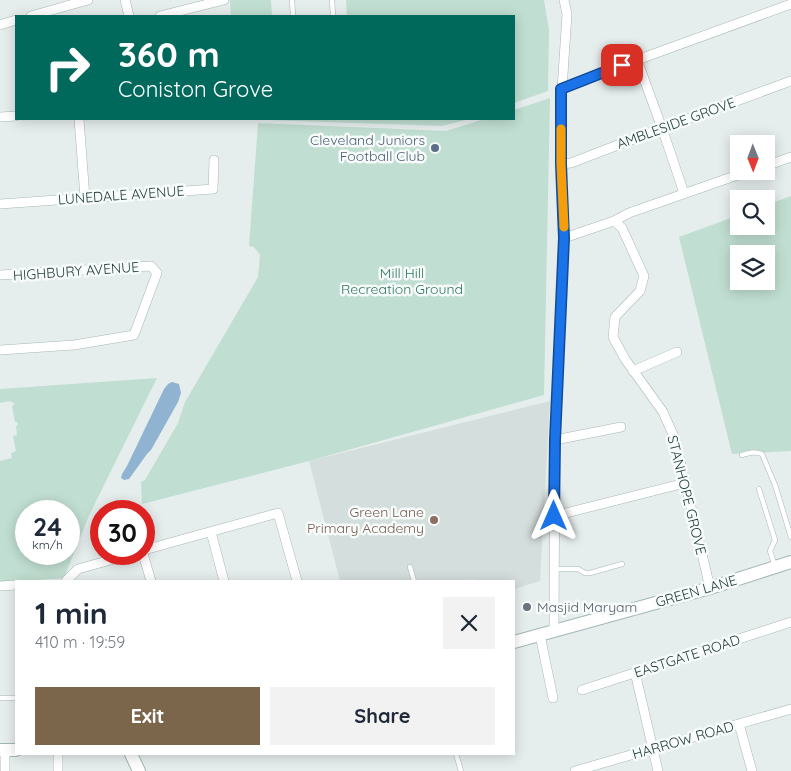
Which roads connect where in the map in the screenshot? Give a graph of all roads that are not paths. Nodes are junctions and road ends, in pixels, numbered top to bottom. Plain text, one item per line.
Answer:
1 (88, 0) edge
2 (125, 0) edge
3 (224, 0) edge
4 (292, 0) edge
5 (332, 0) edge
6 (564, 0) edge
7 (791, 4) edge
8 (35, 15) edge
9 (129, 15) edge
10 (164, 15) edge
11 (293, 15) edge
12 (333, 15) edge
13 (15, 20) edge
14 (0, 25) edge
15 (637, 60) junction
16 (791, 81) edge
17 (561, 89) junction
18 (15, 116) edge
19 (0, 117) edge
20 (79, 120) edge
21 (662, 128) junction
22 (791, 157) edge
23 (214, 160) dead end
24 (775, 163) edge
25 (561, 164) junction
26 (730, 177) edge
27 (684, 193) junction
28 (85, 198) junction
29 (0, 204) edge
30 (614, 221) junction
31 (564, 238) junction
32 (0, 275) edge
33 (0, 350) edge
34 (677, 352) dead end
35 (633, 371) junction
36 (622, 427) dead end
37 (555, 440) junction
38 (742, 455) dead end
39 (685, 483) junction
40 (759, 489) dead end
41 (554, 516) junction
42 (211, 532) junction
43 (791, 537) edge
44 (155, 548) edge
45 (791, 562) edge
46 (622, 564) dead end
47 (92, 565) edge
48 (147, 565) edge
49 (410, 567) dead end
50 (776, 567) junction
51 (554, 569) junction
52 (67, 580) edge
53 (151, 580) edge
54 (224, 580) edge
55 (297, 580) edge
56 (414, 580) edge
57 (15, 585) edge
58 (0, 586) edge
59 (710, 588) junction
60 (791, 622) edge
61 (554, 631) junction
62 (540, 635) junction
63 (515, 642) edge
64 (635, 672) junction
65 (582, 690) dead end
66 (0, 698) edge
67 (15, 698) edge
68 (553, 698) dead end
69 (791, 709) edge
70 (739, 724) junction
71 (653, 749) junction
72 (7, 750) edge
73 (58, 755) edge
74 (131, 755) edge
75 (456, 755) edge
76 (5, 771) edge
77 (58, 771) edge
78 (139, 771) edge
79 (461, 771) edge
80 (574, 771) edge
81 (658, 771) edge
82 (752, 771) edge

1 - 8 street
2 - 9 street
3 - 10 street
4 - 11 lane
5 - 12 lane
6 - 17 street
7 - 15 street
13 - 14 street
15 - 17 street
15 - 21 street
16 - 21 street, AMBLESIDE GROVE
17 - 25 street
18 - 19 street
20 - 28 street
21 - 25 street, AMBLESIDE GROVE
21 - 27 street
22 - 24 street
23 - 28 street, LUNEDALE AVENUE
25 - 31 street
26 - 27 street
27 - 30 street
28 - 29 street, LUNEDALE AVENUE
30 - 31 street
30 - 35 street, STANHOPE GROVE
31 - 37 street
32 - 33 street, HIGHBURY AVENUE
34 - 35 street
35 - 39 street, STANHOPE GROVE
36 - 37 street
37 - 41 street
38 - 43 lane
39 - 41 street
39 - 59 street, STANHOPE GROVE
40 - 50 lane
41 - 51 street
42 - 44 street
42 - 54 street
42 - 55 street
45 - 50 street, GREEN LANE
46 - 51 lane
47 - 52 street
48 - 53 street
49 - 56 lane
50 - 59 street, GREEN LANE
51 - 61 street
57 - 58 street
59 - 61 street, GREEN LANE
60 - 64 street, EASTGATE ROAD
61 - 62 street, GREEN LANE
62 - 63 street, GREEN LANE
62 - 68 street
64 - 65 street, EASTGATE ROAD
64 - 71 street
66 - 67 lane
69 - 70 street, HARROW ROAD
70 - 71 street, HARROW ROAD
70 - 82 street
71 - 80 street, HARROW ROAD
71 - 81 street
72 - 76 street
73 - 77 street
74 - 78 street
75 - 79 lane

